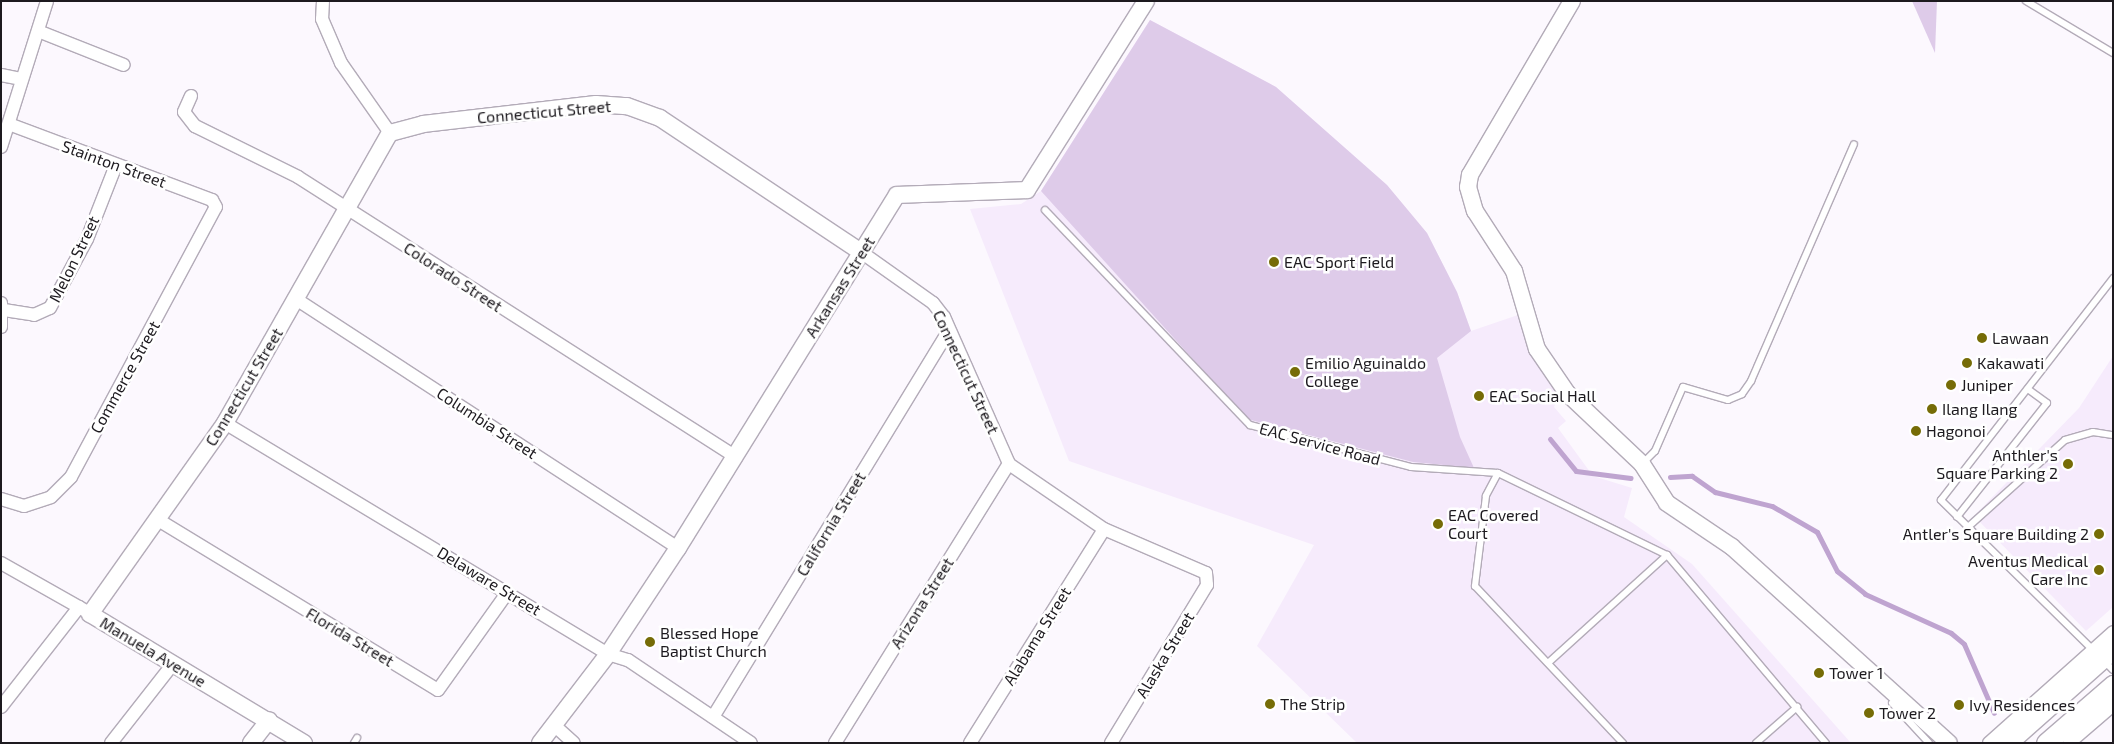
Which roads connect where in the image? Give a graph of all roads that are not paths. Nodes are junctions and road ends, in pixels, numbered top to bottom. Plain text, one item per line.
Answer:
1 (47, 1) edge
2 (322, 1) edge
3 (1146, 1) edge
4 (1572, 1) edge
5 (2026, 1) edge
6 (2039, 4) edge
7 (38, 31) junction
8 (2113, 53) edge
9 (124, 65) dead end
10 (1, 75) edge
11 (21, 79) junction
12 (191, 96) dead end
13 (9, 124) junction
14 (390, 133) junction
15 (1854, 144) dead end
16 (1, 148) edge
17 (116, 165) junction
18 (216, 207) joint
19 (347, 209) junction
20 (1045, 210) dead end
21 (861, 252) junction
22 (2113, 278) edge
23 (296, 298) junction
24 (3, 306) edge
25 (1, 327) edge
26 (949, 331) junction
27 (2028, 389) junction
28 (225, 422) junction
29 (2113, 435) edge
30 (736, 457) junction
31 (1009, 464) junction
32 (1643, 467) junction
33 (1498, 473) junction
34 (1, 499) edge
35 (1957, 517) junction
36 (160, 521) junction
37 (1968, 527) junction
38 (1104, 529) junction
39 (678, 548) junction
40 (1667, 556) junction
41 (1, 563) edge
42 (508, 592) junction
43 (84, 611) junction
44 (2113, 632) edge
45 (608, 654) junction
46 (2105, 657) edge
47 (1548, 663) junction
48 (173, 664) junction
49 (2113, 684) edge
50 (1892, 702) junction
51 (2113, 705) edge
52 (1, 707) edge
53 (1797, 707) junction
54 (713, 717) junction
55 (269, 720) junction
56 (555, 726) junction
57 (111, 743) edge
58 (251, 743) edge
59 (304, 743) edge
60 (540, 743) edge
61 (574, 743) edge
62 (751, 743) edge
63 (834, 743) edge
64 (970, 743) edge
65 (1111, 743) edge
66 (1623, 743) edge
67 (1756, 743) edge
68 (1826, 743) edge
69 (1929, 743) edge
70 (1950, 743) edge
71 (1989, 743) edge
72 (2007, 743) edge
73 (2046, 743) edge
74 (2069, 743) edge

1 - 7 street
2 - 14 street
3 - 21 street, Arkansas Street
4 - 32 street
5 - 6 lane
6 - 8 lane
7 - 9 street
7 - 11 street
10 - 11 street
11 - 13 street
12 - 19 street, Colorado Street
13 - 16 street
13 - 17 street, Stainton Street
14 - 19 street, Connecticut Street
14 - 21 street, Connecticut Street
15 - 32 lane
17 - 18 street, Stainton Street
17 - 24 street, Melon Street
18 - 34 street, Commerce Street
19 - 23 street, Connecticut Street
19 - 30 street, Colorado Street
20 - 33 lane, EAC Service Road
21 - 26 street, Connecticut Street
21 - 30 street, Arkansas Street
22 - 27 lane
23 - 28 street, Connecticut Street
23 - 39 street, Columbia Street
24 - 25 street
26 - 31 street, Connecticut Street
26 - 54 street, California Street
27 - 35 lane
27 - 35 lane
28 - 36 street, Connecticut Street
28 - 42 street, Delaware Street
29 - 37 lane
30 - 39 street, Arkansas Street
31 - 38 street
31 - 63 street, Arizona Street
32 - 50 street
33 - 40 lane, EAC Service Road
33 - 47 lane
35 - 37 lane
36 - 42 street, Florida Street
36 - 43 street, Connecticut Street
37 - 46 lane
38 - 64 street, Alabama Street
38 - 65 street, Alaska Street
39 - 45 street, Arkansas Street
40 - 47 lane
40 - 53 lane
41 - 43 street, Manuela Avenue
42 - 45 street, Delaware Street
43 - 48 street, Manuela Avenue
43 - 52 street
44 - 46 street
45 - 54 street, Delaware Street
45 - 56 street, Arkansas Street
46 - 71 street
46 - 72 main road
47 - 66 lane
48 - 55 street, Manuela Avenue
48 - 57 street
49 - 73 main road
50 - 69 lane
50 - 70 street
51 - 74 street
53 - 67 lane
53 - 68 lane
54 - 62 street, Delaware Street
55 - 58 street
55 - 59 street, Manuela Avenue
56 - 60 street, Arkansas Street
56 - 61 street

